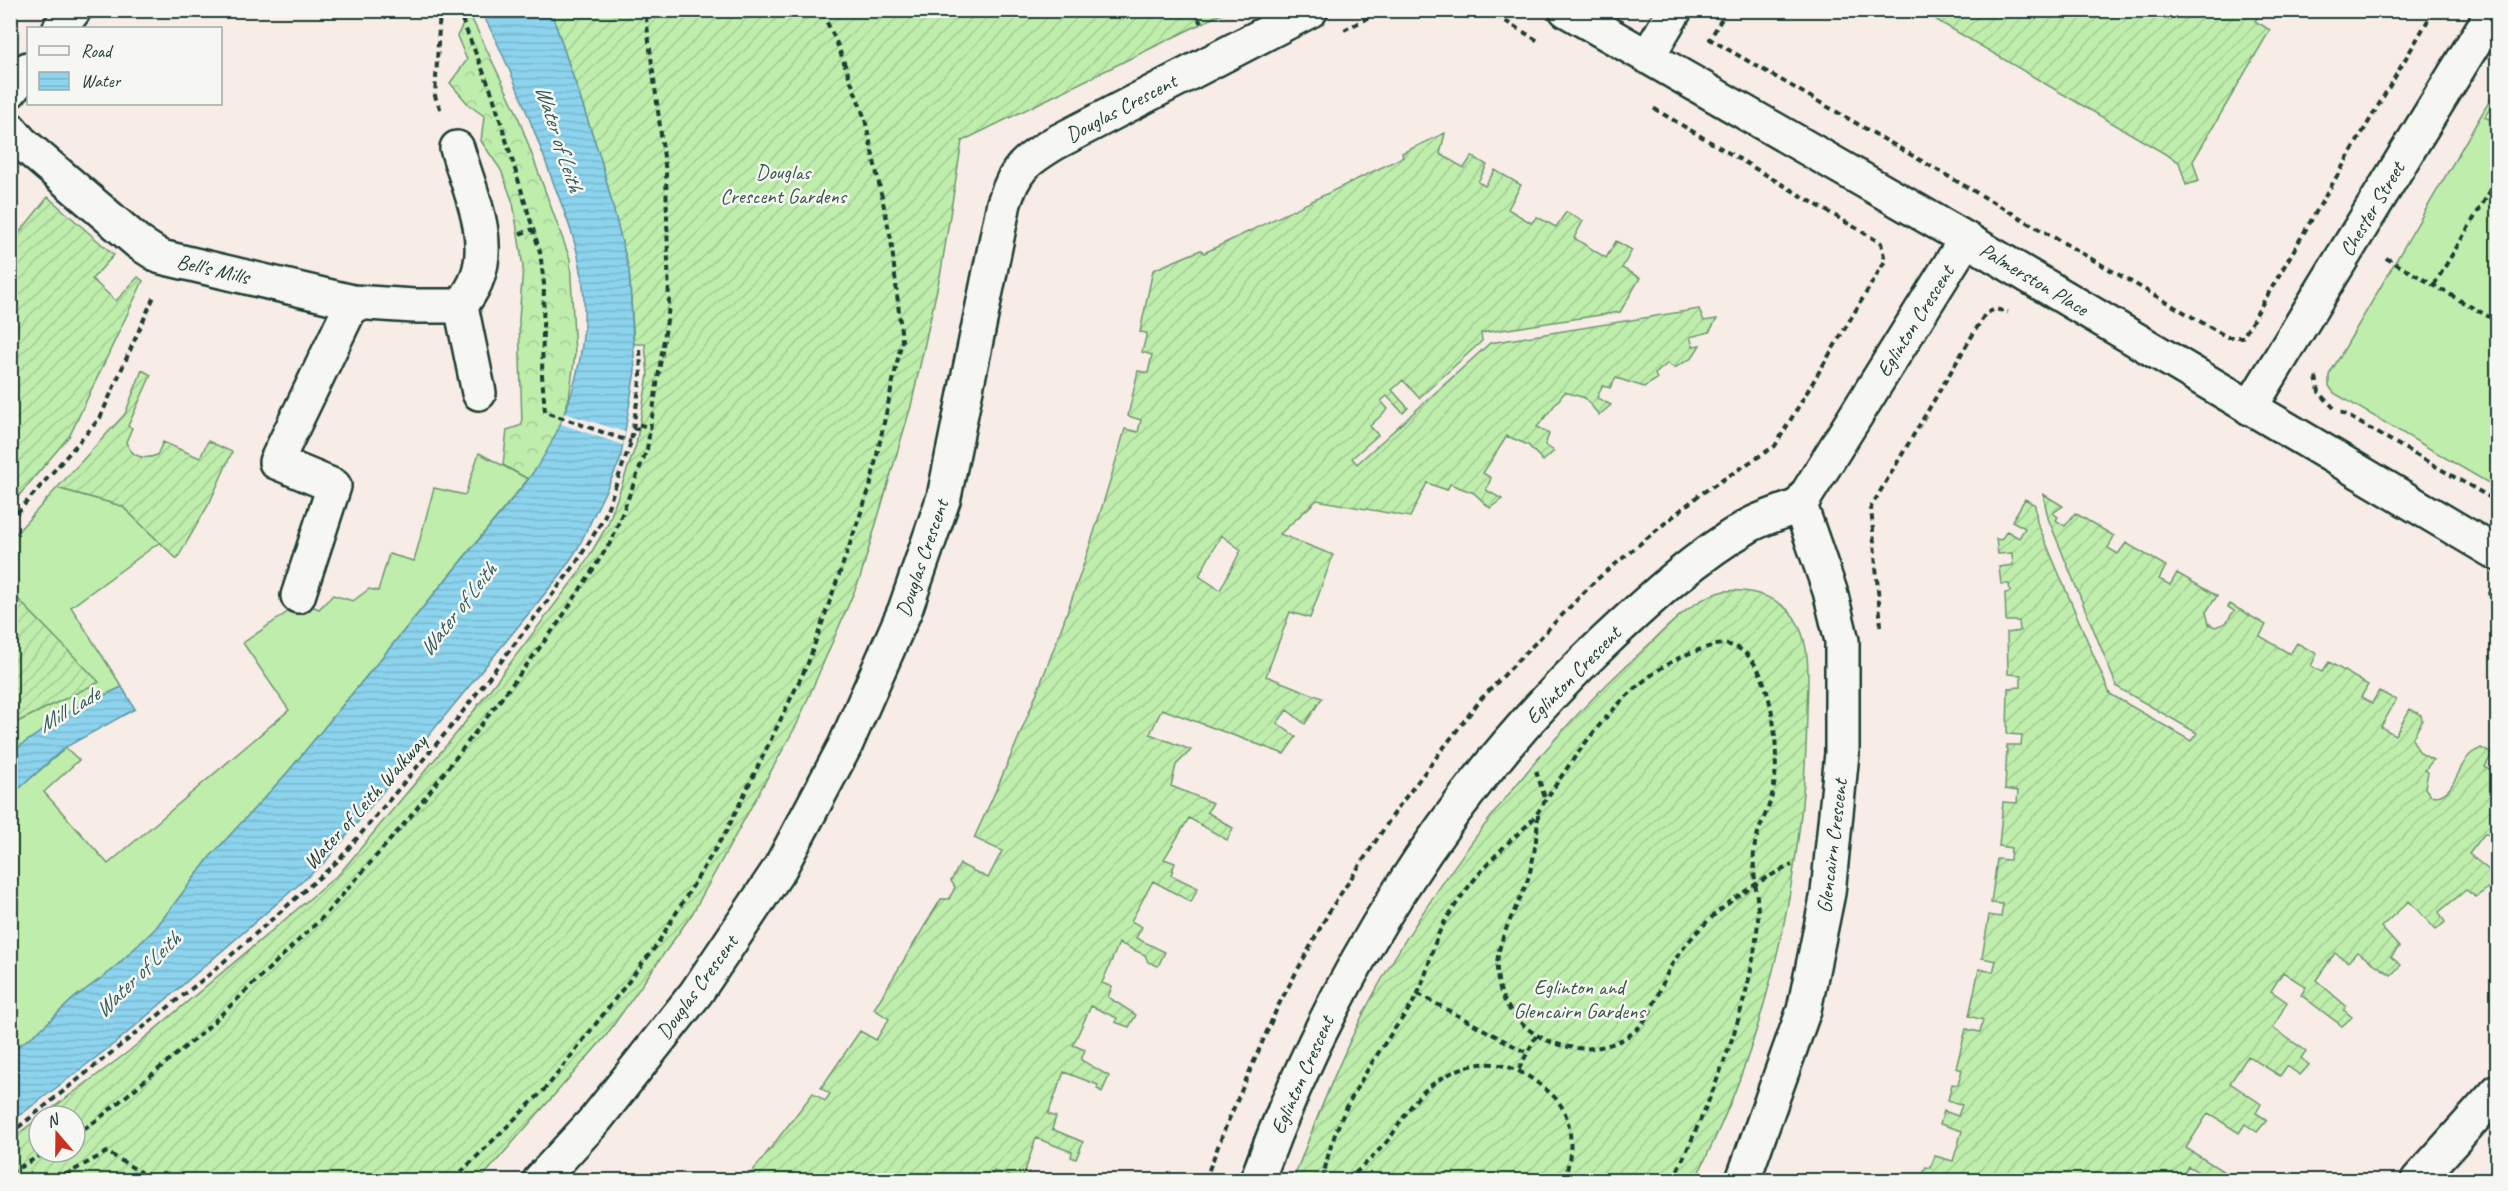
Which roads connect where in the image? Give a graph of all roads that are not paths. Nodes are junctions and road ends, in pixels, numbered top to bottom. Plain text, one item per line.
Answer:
1 (74, 10) edge
2 (1311, 10) edge
3 (1566, 10) edge
4 (1675, 10) edge
5 (2494, 10) edge
6 (61, 27) edge
7 (1648, 56) junction
8 (27, 70) edge
9 (10, 91) edge
10 (10, 129) edge
11 (457, 148) road end
12 (1966, 239) junction
13 (353, 302) junction
14 (461, 306) junction
15 (479, 393) dead end
16 (2250, 408) junction
17 (1800, 505) junction
18 (2498, 554) edge
19 (298, 596) dead end
20 (2498, 1092) edge
21 (540, 1180) edge
22 (1257, 1180) edge
23 (1743, 1180) edge
24 (2418, 1180) edge

1 - 6 street
2 - 21 street, Douglas Crescent
3 - 7 street, Palmerston Place
4 - 7 street
5 - 16 street, Chester Street
7 - 12 street, Palmerston Place
8 - 9 street
10 - 13 street, Bell's Mills
11 - 14 street
12 - 16 street, Palmerston Place
12 - 17 street, Eglinton Crescent
13 - 14 street, Bell's Mills
13 - 19 street
14 - 15 street
16 - 18 street, Palmerston Place
17 - 22 street, Eglinton Crescent
17 - 23 street, Glencairn Crescent
20 - 24 street

